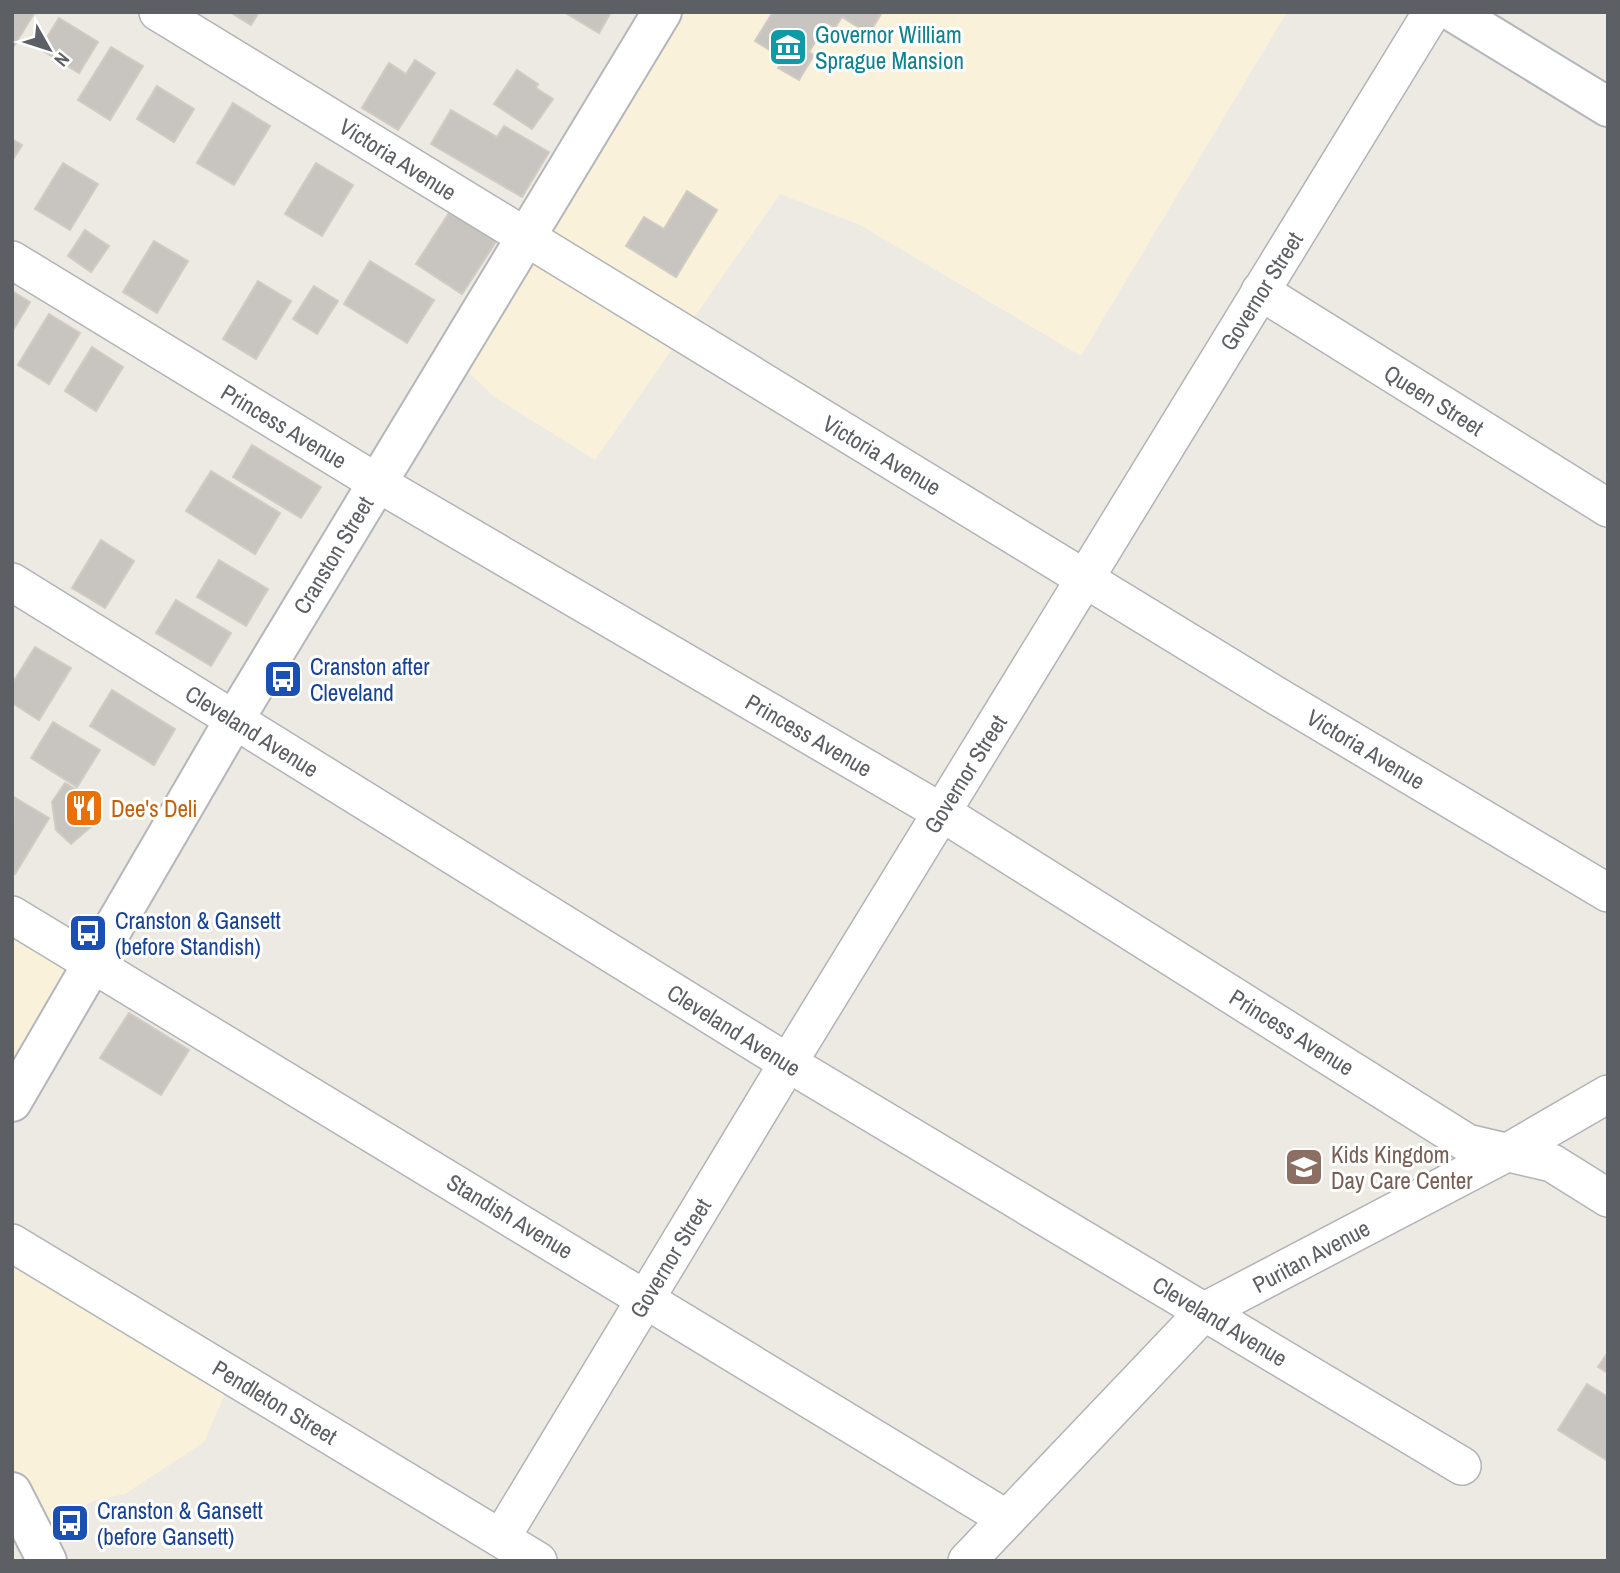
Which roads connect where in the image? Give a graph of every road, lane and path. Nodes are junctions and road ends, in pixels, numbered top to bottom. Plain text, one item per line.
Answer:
1 (158, 12) edge
2 (662, 12) edge
3 (1432, 12) edge
4 (1453, 12) edge
5 (1608, 107) edge
6 (524, 237) junction
7 (12, 260) edge
8 (1260, 291) junction
9 (376, 482) junction
10 (1608, 508) edge
11 (1085, 578) junction
12 (12, 582) edge
13 (234, 720) junction
14 (941, 812) junction
15 (1608, 893) edge
16 (12, 915) edge
17 (93, 963) junction
18 (788, 1063) junction
19 (1608, 1094) edge
20 (12, 1102) edge
21 (1508, 1153) junction
22 (1608, 1198) edge
23 (12, 1243) edge
24 (646, 1298) junction
25 (1205, 1311) junction
26 (1462, 1466) dead end
27 (12, 1492) edge
28 (1007, 1519) junction
29 (501, 1538) junction
30 (47, 1561) edge
31 (538, 1561) edge
32 (967, 1561) edge

1 - 6 street, Victoria Avenue
2 - 6 main road, Cranston Street
3 - 8 street, Governor Street
4 - 5 main road
6 - 9 main road, Cranston Street
6 - 11 street, Victoria Avenue
7 - 9 street, Princess Avenue
8 - 10 street, Queen Street
8 - 11 street, Governor Street
9 - 13 main road, Cranston Street
9 - 14 street, Princess Avenue
11 - 14 street, Governor Street
11 - 15 street, Victoria Avenue
12 - 13 street, Cleveland Avenue
13 - 17 main road, Cranston Street
13 - 18 street, Cleveland Avenue
14 - 18 street, Governor Street
14 - 21 street, Princess Avenue
16 - 17 street, Standish Avenue
17 - 20 main road, Cranston Street
17 - 24 street, Standish Avenue
18 - 24 street, Governor Street
18 - 25 street, Cleveland Avenue
19 - 21 street, Puritan Avenue
21 - 22 street, Princess Avenue
21 - 25 street, Puritan Avenue
23 - 29 street, Pendleton Street
24 - 28 street, Standish Avenue
24 - 29 street, Governor Street
25 - 26 street, Cleveland Avenue
25 - 28 street, Puritan Avenue
27 - 30 main road
28 - 32 street, Puritan Avenue
29 - 31 street, Pendleton Street

